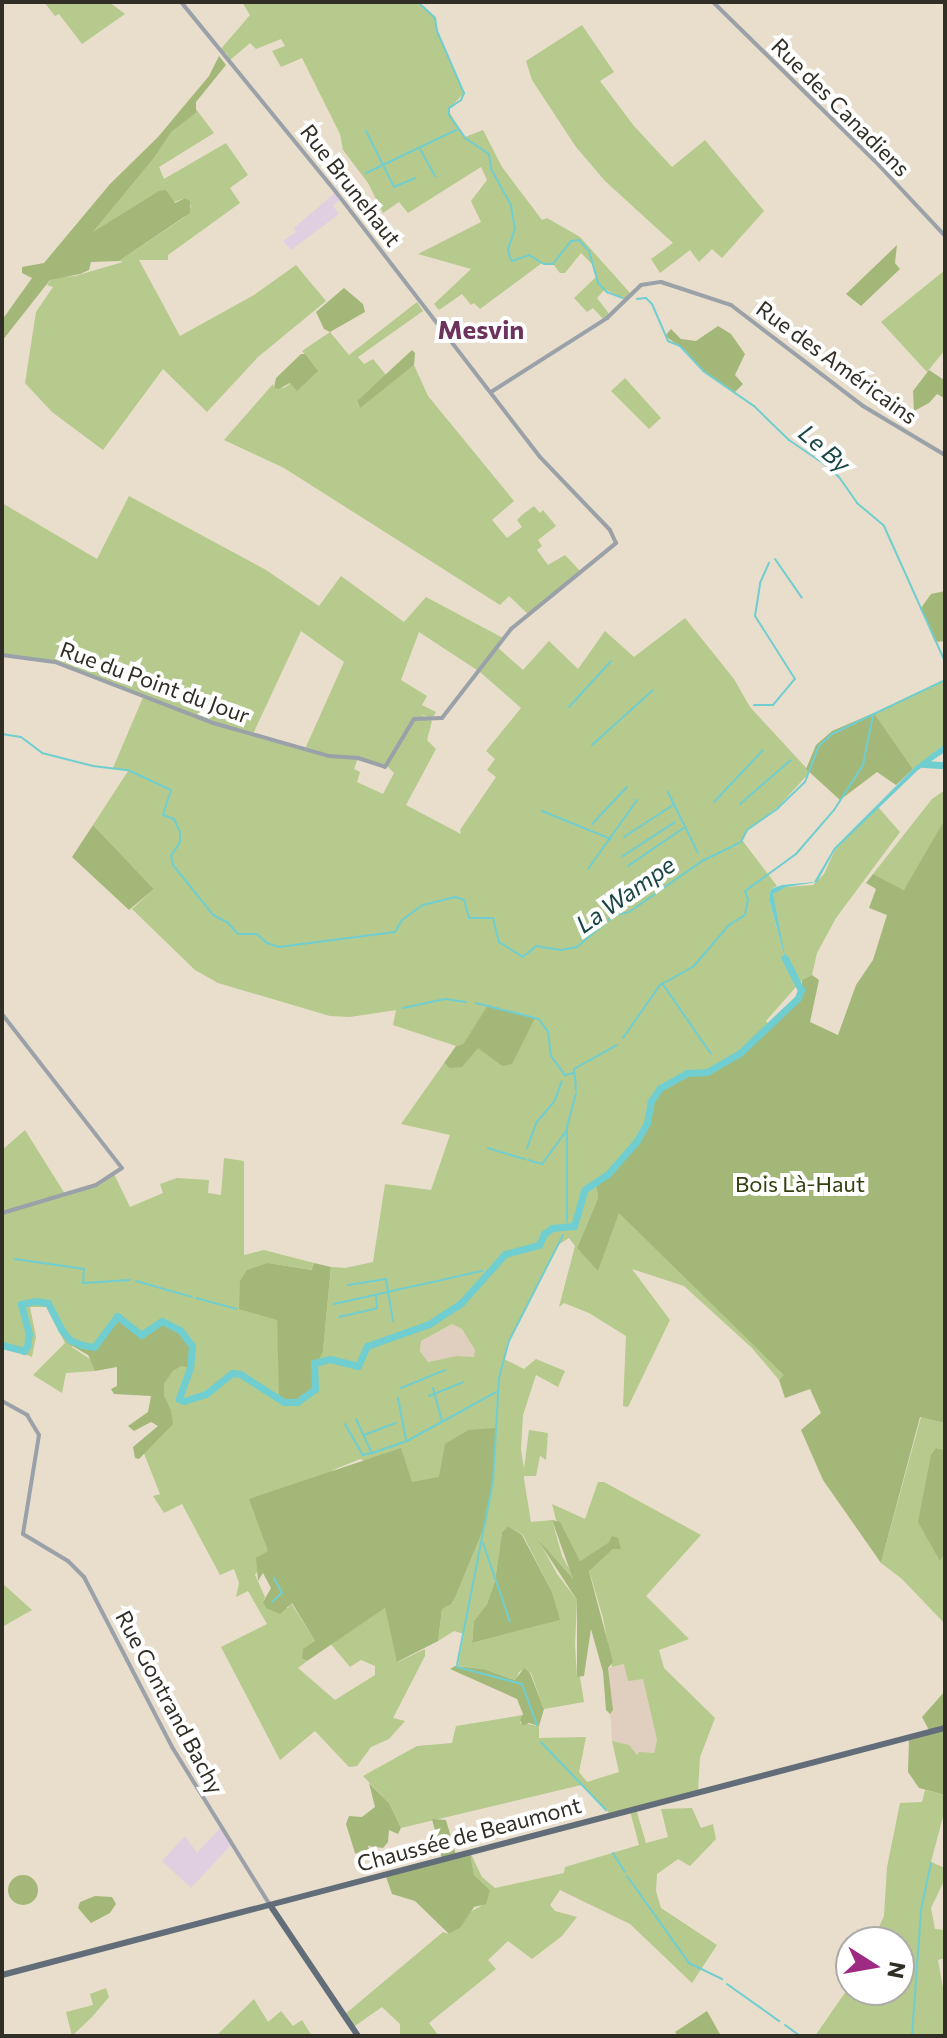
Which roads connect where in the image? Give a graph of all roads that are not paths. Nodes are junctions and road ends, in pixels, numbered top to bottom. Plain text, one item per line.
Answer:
1 (181, 2) edge
2 (713, 2) edge
3 (945, 236) edge
4 (491, 392) junction
5 (945, 455) edge
6 (2, 655) edge
7 (2, 1014) edge
8 (2, 1213) edge
9 (2, 1401) edge
10 (945, 1728) edge
11 (270, 1905) junction
12 (2, 1975) edge
13 (358, 2036) edge

1 - 4 street, Rue Brunehaut
2 - 3 street, Rue des Canadiens
4 - 5 street, Rue des Américains
4 - 6 street, Rue du Point du Jour
7 - 8 street
9 - 11 street, Rue Gontrand Bachy
10 - 11 main road, Chaussée de Beaumont
11 - 12 main road, Chaussée de Beaumont
11 - 13 main road

